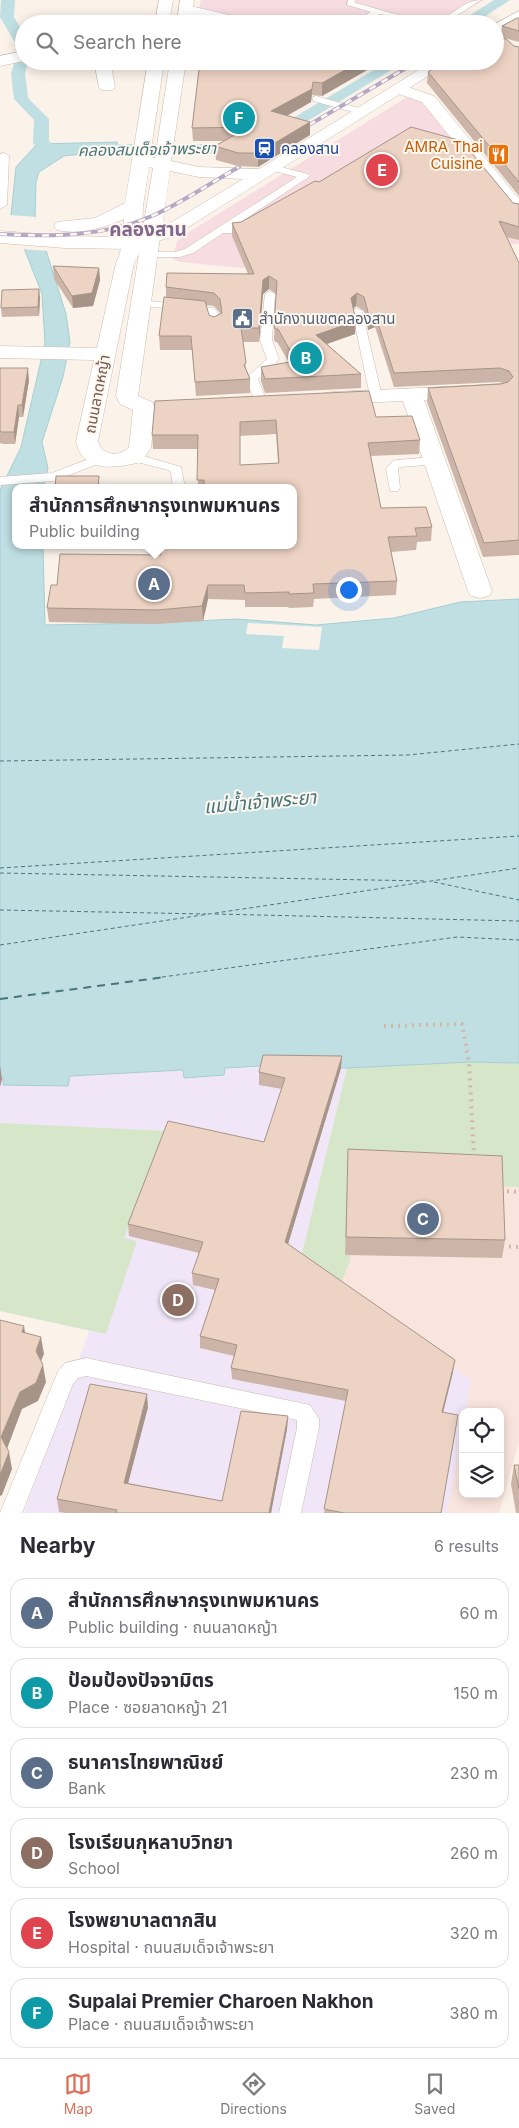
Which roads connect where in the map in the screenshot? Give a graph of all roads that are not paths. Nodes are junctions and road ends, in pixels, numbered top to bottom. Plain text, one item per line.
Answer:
1 (166, 0) edge
2 (352, 0) edge
3 (477, 0) edge
4 (186, 11) edge
5 (380, 11) junction
6 (164, 15) edge
7 (206, 15) edge
8 (371, 15) edge
9 (398, 15) edge
10 (452, 15) edge
11 (519, 15) edge
12 (504, 32) edge
13 (15, 57) edge
14 (0, 61) edge
15 (104, 70) edge
16 (155, 70) edge
17 (177, 70) edge
18 (430, 70) edge
19 (107, 87) dead end
20 (399, 89) junction
21 (316, 99) edge
22 (363, 112) junction
23 (142, 152) junction
24 (164, 154) junction
25 (0, 157) edge
26 (267, 171) junction
27 (134, 206) junction
28 (519, 211) edge
29 (261, 217) edge
30 (0, 222) edge
31 (222, 230) junction
32 (66, 234) junction
33 (141, 242) junction
34 (124, 263) junction
35 (270, 294) edge
36 (141, 303) junction
37 (357, 311) edge
38 (215, 326) edge
39 (0, 352) edge
40 (104, 354) junction
41 (489, 391) edge
42 (412, 395) junction
43 (376, 396) junction
44 (309, 400) edge
45 (261, 402) edge
46 (133, 457) junction
47 (98, 459) junction
48 (435, 461) junction
49 (0, 481) edge
50 (179, 484) edge
51 (394, 488) dead end
52 (150, 549) edge
53 (169, 549) edge
54 (480, 591) dead end
55 (11, 1513) edge
56 (290, 1513) edge

1 - 6 main road
2 - 5 lane
3 - 10 lane
4 - 7 main road
5 - 8 lane
5 - 9 lane
11 - 12 main road
13 - 14 main road
15 - 19 main road
16 - 23 main road, ถนนลาดหญ้า
17 - 24 main road, ถนนลาดหญ้า
18 - 20 main road
20 - 22 main road
20 - 28 main road
21 - 22 lane
22 - 26 main road
23 - 24 main road
23 - 27 main road, ถนนลาดหญ้า
24 - 26 main road
24 - 33 main road, ถนนลาดหญ้า
25 - 30 lane
26 - 31 lane
26 - 33 main road
27 - 32 main road
27 - 33 main road, ถนนลาดหญ้า
29 - 31 lane
30 - 32 main road
31 - 33 lane
32 - 33 main road
32 - 34 main road
33 - 34 main road, ถนนลาดหญ้า
33 - 36 main road, ถนนลาดหญ้า
34 - 40 main road, ถนนลาดหญ้า
35 - 45 lane
36 - 38 lane
36 - 46 main road, ถนนลาดหญ้า
37 - 43 lane
39 - 40 main road
40 - 47 main road, ถนนลาดหญ้า
41 - 42 main road
42 - 43 main road
42 - 48 main road
43 - 44 main road
46 - 47 main road, ถนนลาดหญ้า
46 - 50 lane
47 - 49 lane
48 - 51 lane
48 - 54 main road
52 - 53 lane
55 - 56 lane

